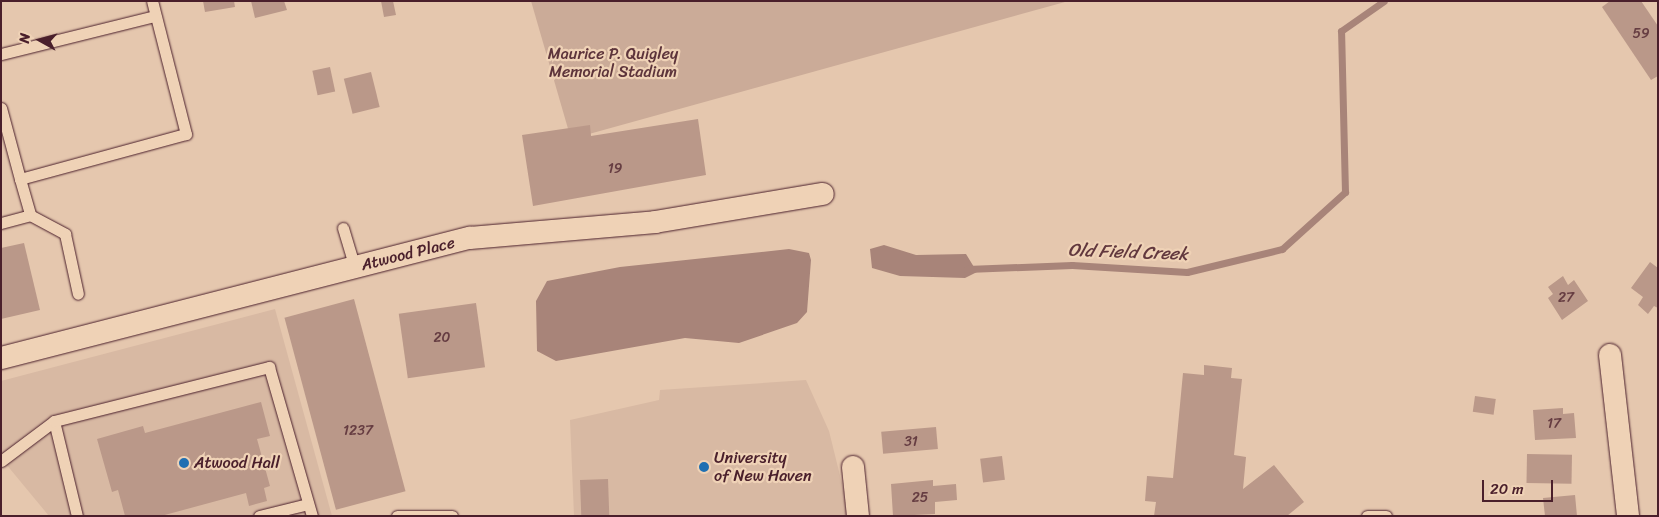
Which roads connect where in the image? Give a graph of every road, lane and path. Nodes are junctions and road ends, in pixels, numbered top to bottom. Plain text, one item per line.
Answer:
1 (152, 1) edge
2 (154, 16) junction
3 (1, 54) edge
4 (1, 108) edge
5 (20, 179) junction
6 (823, 194) dead end
7 (30, 216) junction
8 (1, 223) edge
9 (343, 228) dead end
10 (355, 268) junction
11 (78, 294) dead end
12 (1610, 355) dead end
13 (1, 358) edge
14 (54, 421) junction
15 (1, 461) edge
16 (853, 467) dead end
17 (308, 504) junction
18 (77, 516) edge
19 (259, 516) edge
20 (312, 516) edge
21 (397, 516) edge
22 (452, 516) edge
23 (858, 516) edge
24 (1367, 516) edge
25 (1386, 516) edge
26 (1628, 516) edge

1 - 2 lane
2 - 3 lane
2 - 5 lane
4 - 5 lane
5 - 7 lane
6 - 10 street, Atwood Place
7 - 8 lane
7 - 11 lane
9 - 10 lane
10 - 13 street, Atwood Place
12 - 26 street
14 - 15 lane
14 - 17 lane
14 - 18 lane
16 - 23 street
17 - 19 lane
17 - 20 lane
21 - 22 lane
24 - 25 lane

